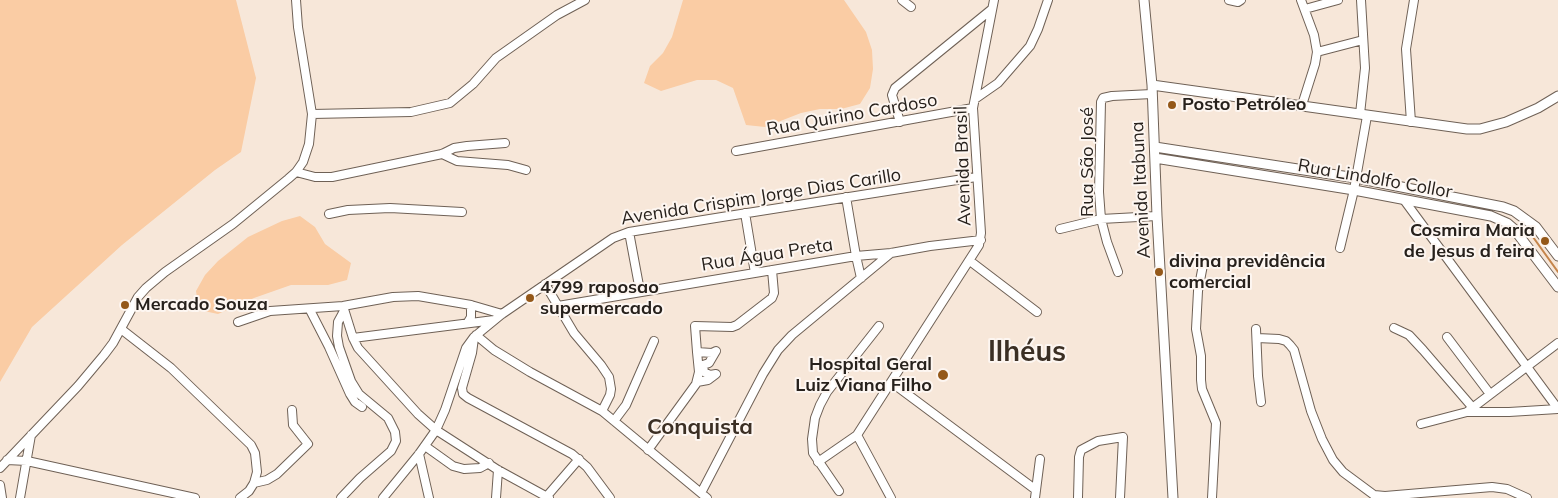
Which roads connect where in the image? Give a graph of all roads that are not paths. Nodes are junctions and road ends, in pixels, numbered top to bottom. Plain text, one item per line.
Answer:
1 (296, 0) edge
2 (585, 0) edge
3 (902, 0) edge
4 (994, 0) edge
5 (1048, 0) edge
6 (1144, 0) edge
7 (1230, 0) edge
8 (1241, 0) edge
9 (1301, 0) edge
10 (1338, 0) edge
11 (1361, 0) edge
12 (1414, 0) edge
13 (911, 7) dead end
14 (992, 8) junction
15 (1304, 10) junction
16 (1363, 40) junction
17 (1317, 52) junction
18 (1152, 90) junction
19 (1558, 96) edge
20 (975, 99) junction
21 (1302, 105) junction
22 (973, 108) junction
23 (312, 114) junction
24 (1364, 115) junction
25 (900, 122) junction
26 (1412, 122) junction
27 (506, 143) dead end
28 (1155, 147) junction
29 (736, 151) dead end
30 (442, 154) junction
31 (1155, 158) junction
32 (526, 170) dead end
33 (296, 172) junction
34 (976, 177) junction
35 (1356, 178) junction
36 (1354, 190) junction
37 (846, 197) junction
38 (1404, 200) junction
39 (462, 212) dead end
40 (744, 213) junction
41 (329, 214) dead end
42 (1157, 216) junction
43 (1101, 219) junction
44 (1060, 229) dead end
45 (628, 232) junction
46 (981, 240) junction
47 (1340, 248) dead end
48 (892, 253) junction
49 (856, 256) junction
50 (1558, 256) edge
51 (970, 261) junction
52 (1203, 265) dead end
53 (772, 270) junction
54 (1118, 272) dead end
55 (754, 273) junction
56 (862, 278) junction
57 (545, 284) junction
58 (1558, 287) edge
59 (640, 291) junction
60 (471, 305) junction
61 (558, 306) junction
62 (344, 309) junction
63 (310, 310) junction
64 (1037, 312) dead end
65 (502, 314) junction
66 (494, 320) junction
67 (238, 322) dead end
68 (468, 322) junction
69 (879, 326) dead end
70 (1256, 328) dead end
71 (1394, 328) dead end
72 (121, 329) junction
73 (475, 336) junction
74 (1448, 337) dead end
75 (353, 338) junction
76 (1257, 338) junction
77 (654, 340) dead end
78 (1558, 343) edge
79 (697, 352) junction
80 (1527, 366) junction
81 (697, 382) junction
82 (891, 382) junction
83 (1490, 394) junction
84 (1261, 402) dead end
85 (362, 407) dead end
86 (1558, 409) edge
87 (292, 410) dead end
88 (1470, 410) junction
89 (602, 411) junction
90 (614, 421) junction
91 (1421, 424) dead end
92 (436, 430) junction
93 (31, 435) junction
94 (857, 435) junction
95 (24, 442) junction
96 (425, 446) junction
97 (648, 450) junction
98 (419, 454) junction
99 (579, 459) junction
100 (1040, 459) dead end
101 (7, 460) junction
102 (24, 461) junction
103 (818, 462) junction
104 (489, 463) junction
105 (0, 468) edge
106 (498, 470) junction
107 (254, 483) junction
108 (0, 485) edge
109 (839, 491) dead end
110 (1036, 494) edge
111 (704, 495) edge
112 (1374, 496) edge
113 (548, 497) edge
114 (1385, 497) edge
115 (2, 498) edge
116 (20, 498) edge
117 (195, 498) edge
118 (240, 498) edge
119 (341, 498) edge
120 (383, 498) edge
121 (429, 498) edge
122 (496, 498) edge
123 (610, 498) edge
124 (891, 498) edge
125 (1078, 498) edge
126 (1120, 498) edge
127 (1173, 498) edge
128 (1212, 498) edge
129 (1528, 498) edge

1 - 23 street
2 - 23 street
3 - 13 street
4 - 14 street, Avenida Brasil
5 - 20 street
6 - 18 main road, Avenida Itabuna
7 - 8 street
9 - 15 street
10 - 15 street
11 - 16 street
12 - 26 street
14 - 20 street, Avenida Brasil
14 - 25 street
15 - 17 street
16 - 17 street
16 - 24 street
17 - 21 street
18 - 21 main road
18 - 28 main road, Avenida Itabuna
18 - 43 street, Rua São José
19 - 26 main road
20 - 22 street, Avenida Brasil
21 - 24 main road
22 - 25 street, Rua Quirino Cardoso
22 - 34 street, Avenida Brasil
23 - 33 street
24 - 26 main road
24 - 35 street
25 - 29 street, Rua Quirino Cardoso
27 - 30 street
28 - 31 main road, Avenida Itabuna
28 - 35 main road, Rua Lindolfo Collor
30 - 32 street
30 - 33 street
31 - 36 main road, Rua Lindolfo Collor
31 - 42 main road, Avenida Itabuna
33 - 72 street
34 - 37 street, Avenida Crispim Jorge Dias Carillo
34 - 46 street, Avenida Brasil
35 - 36 street
35 - 50 main road, Rua Lindolfo Collor
36 - 38 main road, Rua Lindolfo Collor
36 - 47 street
37 - 40 street, Avenida Crispim Jorge Dias Carillo
37 - 49 street
38 - 58 main road, Rua Lindolfo Collor
38 - 80 street
39 - 41 street
40 - 45 street, Avenida Crispim Jorge Dias Carillo
40 - 55 street
42 - 43 street
42 - 127 main road, Avenida Itabuna
43 - 44 street
43 - 54 street, Rua São José
45 - 57 street, Avenida Crispim Jorge Dias Carillo
45 - 59 street
46 - 48 street, Rua Água Preta
46 - 51 street, Avenida Brasil
48 - 49 street, Rua Água Preta
48 - 56 street
49 - 53 street, Rua Água Preta
49 - 56 street
51 - 64 street
51 - 82 street, Avenida Brasil
52 - 128 street
53 - 55 street, Rua Água Preta
53 - 79 street
55 - 59 street, Rua Água Preta
56 - 111 street
57 - 61 street
57 - 65 street, Avenida Crispim Jorge Dias Carillo
59 - 61 street, Rua Água Preta
60 - 62 street
60 - 65 street
60 - 68 street
61 - 89 street
62 - 63 street
62 - 75 street
62 - 119 street
63 - 67 street
63 - 85 street
65 - 66 street, Avenida Crispim Jorge Dias Carillo
66 - 68 street
66 - 73 street, Avenida Crispim Jorge Dias Carillo
68 - 75 street
69 - 103 street
70 - 76 street
71 - 88 street
72 - 93 street
72 - 107 street
73 - 89 street
73 - 92 street, Avenida Crispim Jorge Dias Carillo
73 - 99 street
74 - 83 street
75 - 92 street
76 - 84 street
76 - 112 street
77 - 90 street
78 - 80 street
79 - 81 street
79 - 81 street
80 - 83 street
80 - 86 street
81 - 97 street
82 - 94 street, Avenida Brasil
82 - 110 street
83 - 88 street
86 - 88 street
87 - 107 street
88 - 91 street
89 - 90 street
90 - 97 street
92 - 96 street, Avenida Crispim Jorge Dias Carillo
92 - 104 street
93 - 95 street
93 - 102 street
94 - 103 street
94 - 124 street
95 - 101 street
95 - 102 street
96 - 98 street, Avenida Crispim Jorge Dias Carillo
96 - 104 street
97 - 111 street
98 - 120 street, Avenida Crispim Jorge Dias Carillo
98 - 121 street
99 - 113 street
99 - 123 street
100 - 110 street
101 - 102 street
101 - 105 street
102 - 116 street
102 - 117 street
103 - 109 street
104 - 106 street
106 - 113 street
106 - 122 street
107 - 118 street
108 - 115 street
112 - 114 street
114 - 129 street
125 - 126 street

